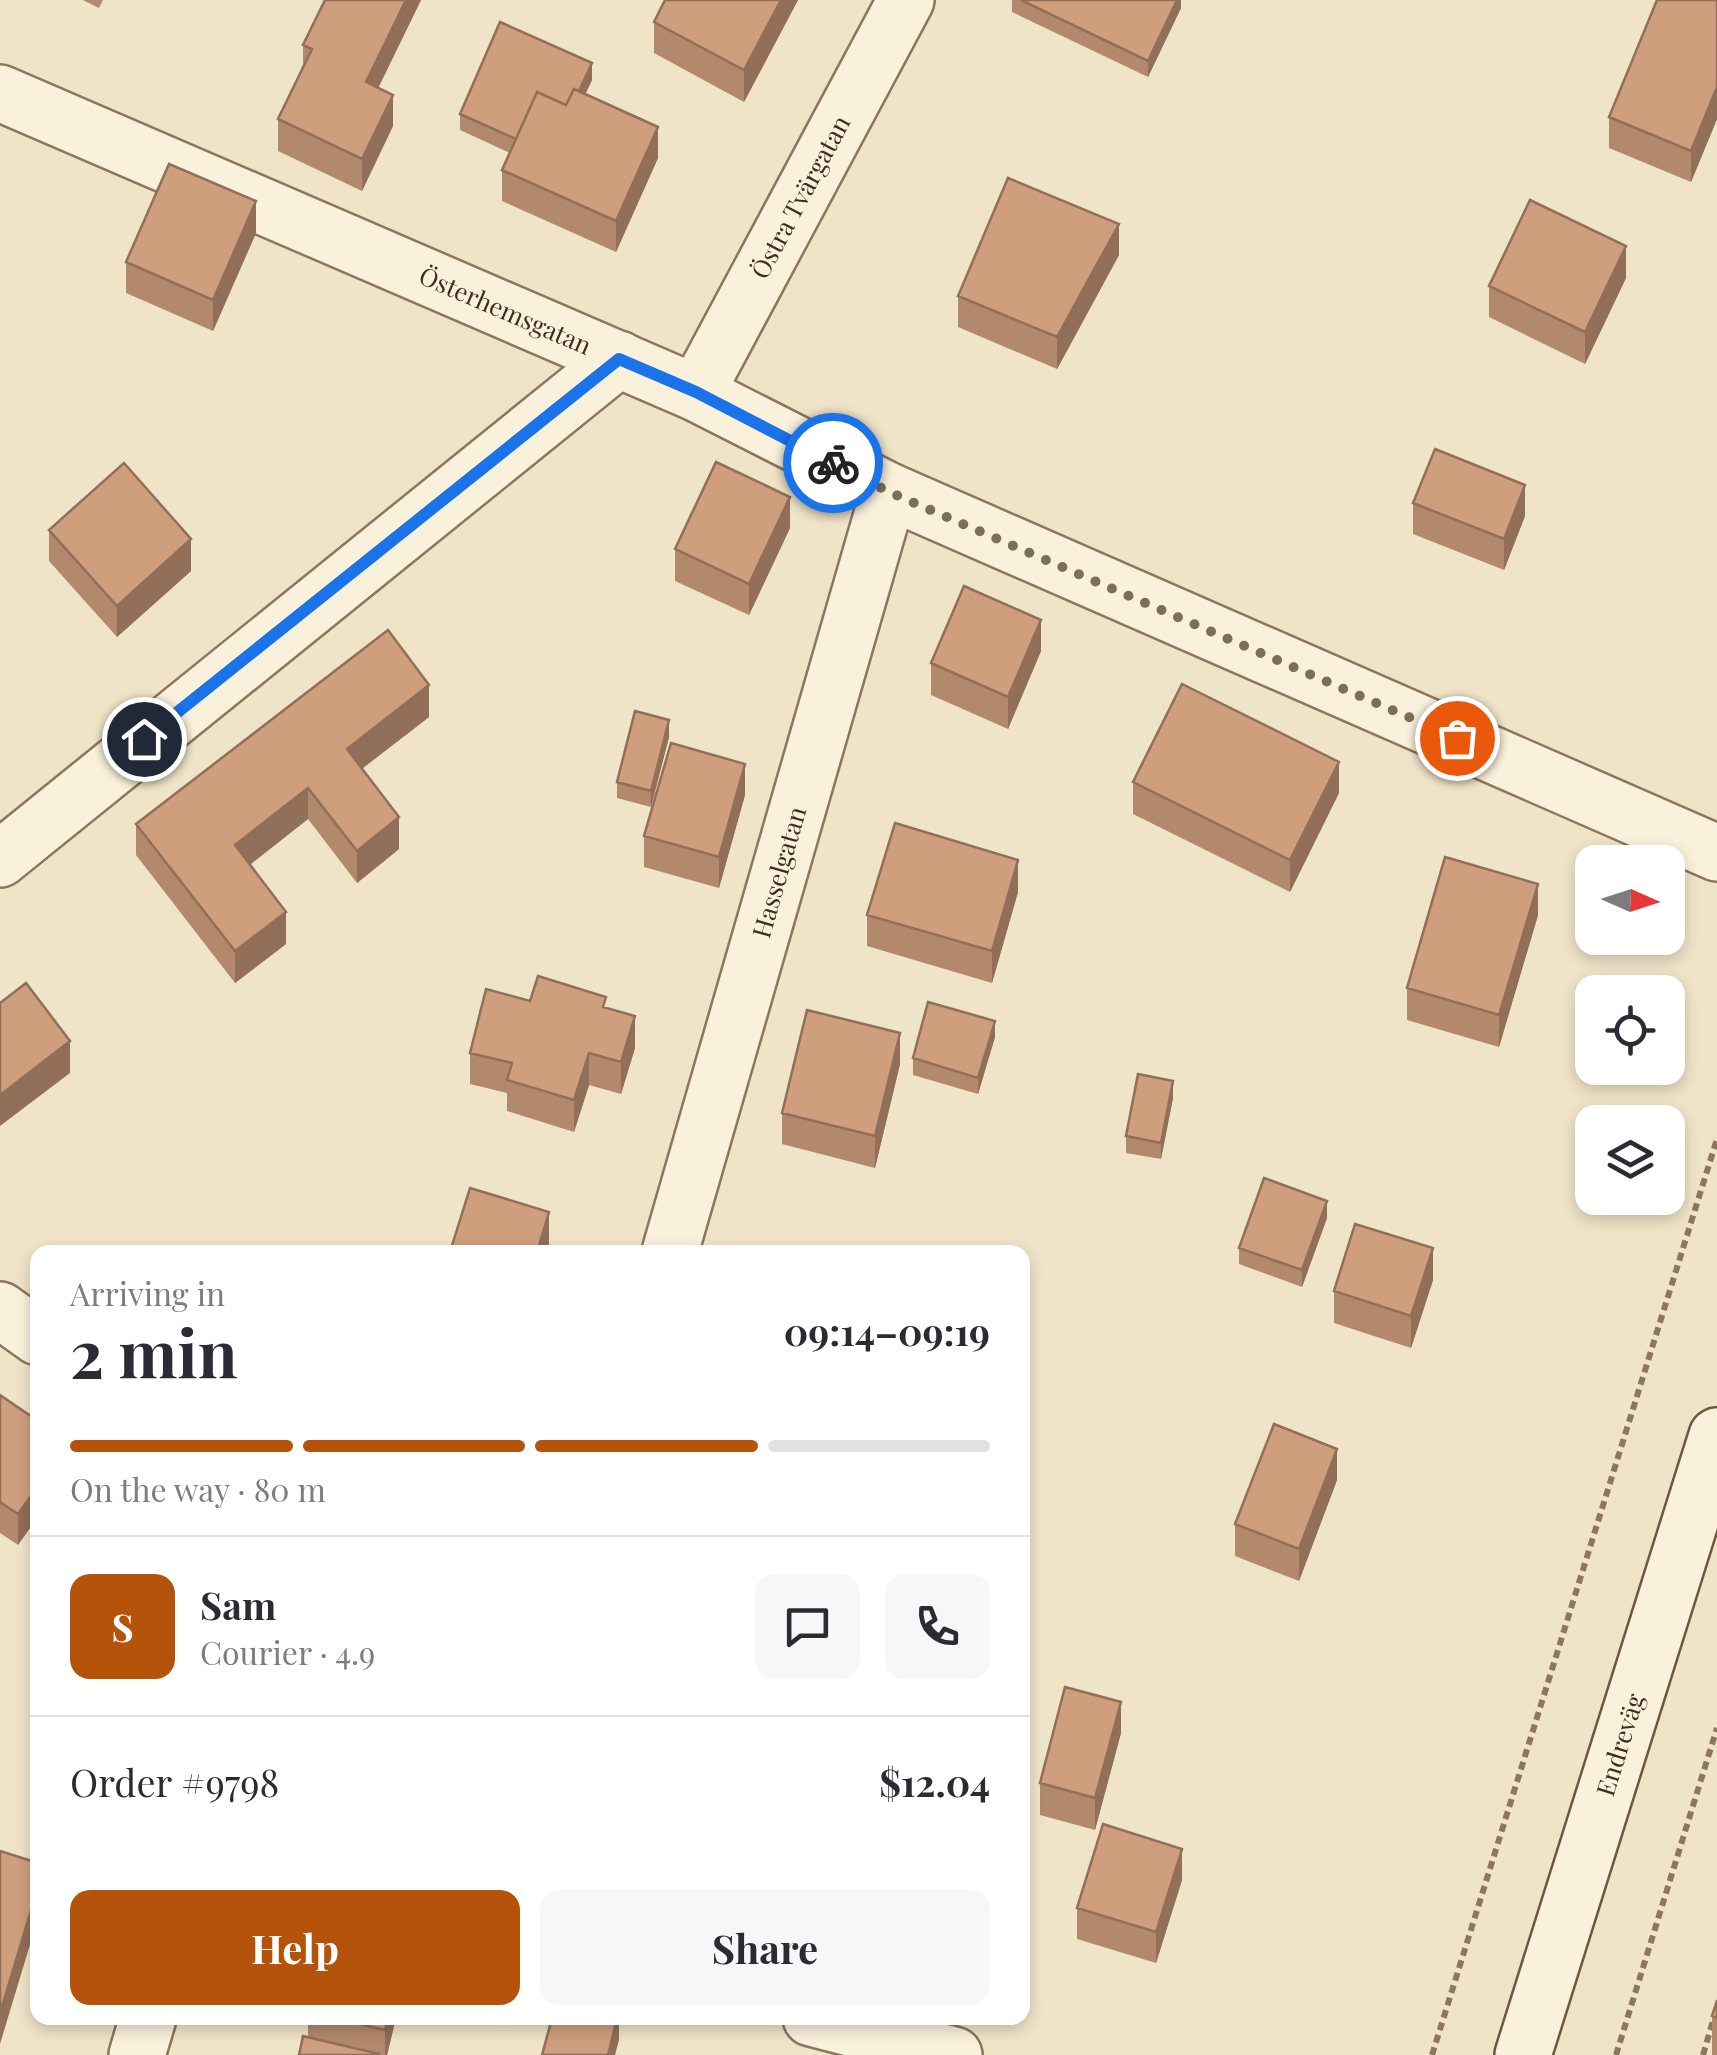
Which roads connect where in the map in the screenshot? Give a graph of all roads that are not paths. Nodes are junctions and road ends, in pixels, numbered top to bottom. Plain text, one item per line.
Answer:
1 (906, 0) edge
2 (0, 94) edge
3 (619, 359) junction
4 (696, 392) junction
5 (889, 492) junction
6 (1717, 853) edge
7 (0, 859) edge
8 (672, 1245) edge
9 (0, 1310) edge
10 (30, 1331) edge
11 (1717, 1436) edge
12 (146, 2025) edge
13 (838, 2025) edge
14 (138, 2055) edge
15 (954, 2055) edge
16 (1524, 2055) edge

1 - 4 street, Östra Tvärgatan
2 - 3 street, Österhemsgatan
3 - 4 street, Österhemsgatan
3 - 7 street
4 - 5 street, Österhemsgatan
5 - 6 street, Österhemsgatan
5 - 8 street, Hasselgatan
9 - 10 street
11 - 16 street, Endreväg
12 - 14 street
13 - 15 street

